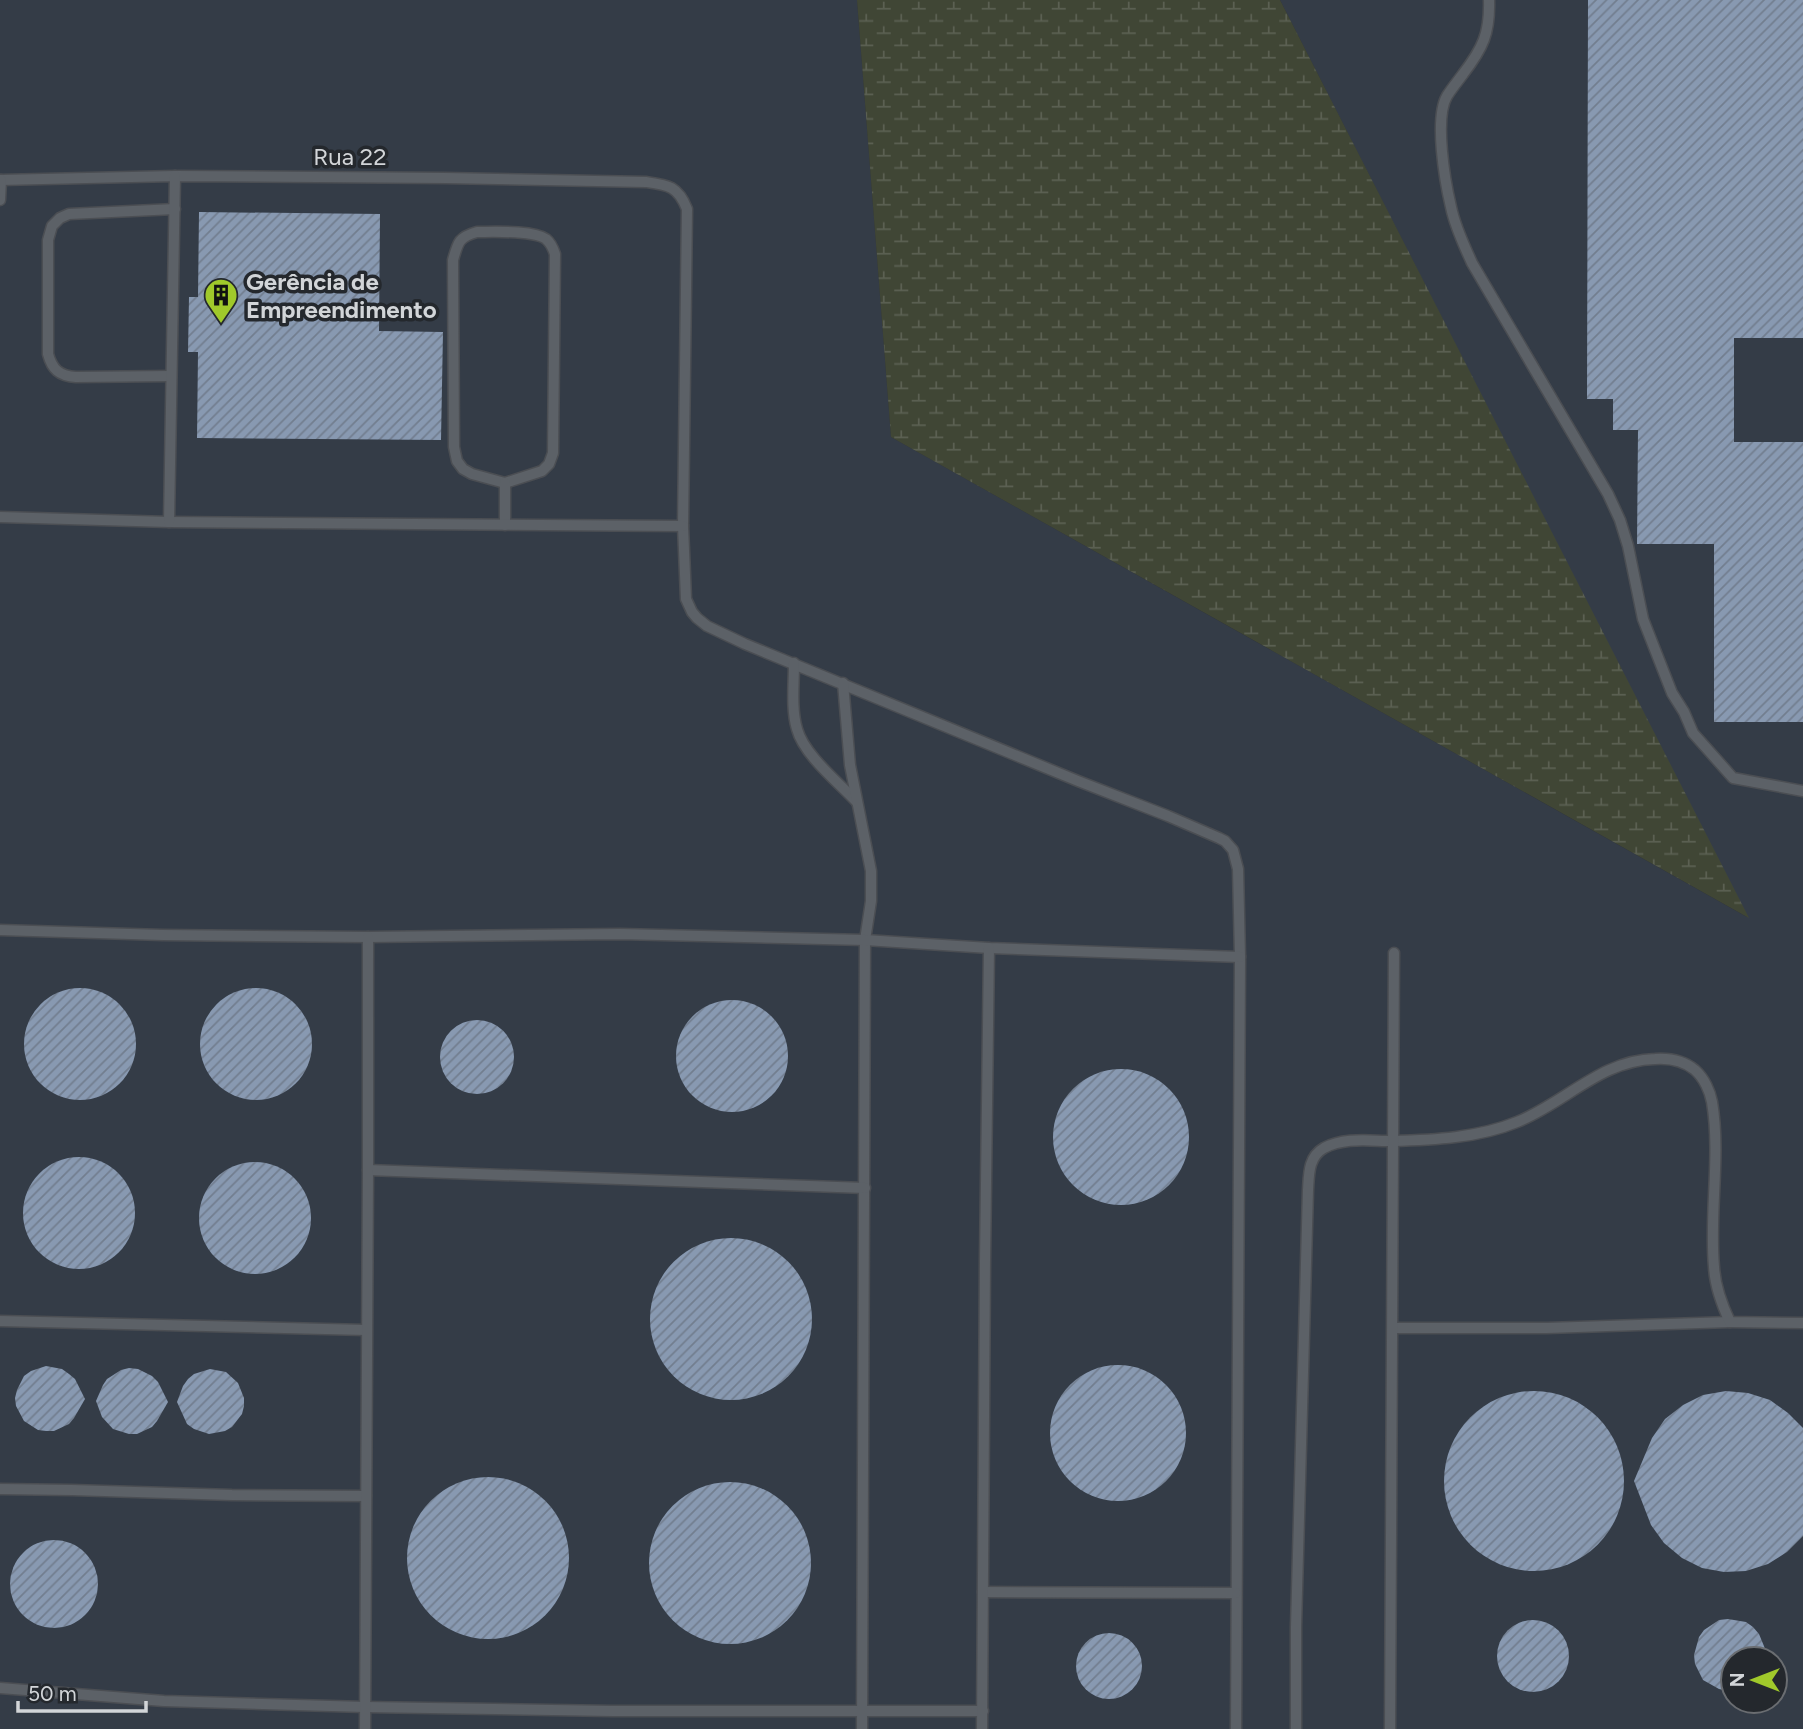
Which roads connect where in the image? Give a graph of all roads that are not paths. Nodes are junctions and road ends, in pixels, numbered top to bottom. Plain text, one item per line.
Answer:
1 (1489, 0) edge
2 (175, 176) junction
3 (0, 180) edge
4 (0, 200) edge
5 (175, 209) junction
6 (171, 376) junction
7 (505, 483) junction
8 (0, 517) edge
9 (169, 522) junction
10 (505, 525) junction
11 (682, 526) junction
12 (794, 663) junction
13 (843, 684) junction
14 (1803, 791) edge
15 (857, 801) junction
16 (0, 930) edge
17 (368, 937) junction
18 (866, 940) junction
19 (989, 948) junction
20 (1394, 953) dead end
21 (1240, 957) junction
22 (1394, 1141) junction
23 (368, 1170) junction
24 (865, 1188) junction
25 (0, 1321) edge
26 (1730, 1322) junction
27 (1803, 1323) edge
28 (1393, 1328) junction
29 (366, 1330) junction
30 (0, 1489) edge
31 (366, 1496) junction
32 (983, 1592) junction
33 (1236, 1593) junction
34 (0, 1688) edge
35 (365, 1707) junction
36 (862, 1710) junction
37 (983, 1711) junction
38 (365, 1729) edge
39 (862, 1729) edge
40 (982, 1729) edge
41 (1236, 1729) edge
42 (1296, 1729) edge
43 (1390, 1729) edge

1 - 14 lane
2 - 3 lane, Rua 22
2 - 5 lane
2 - 11 lane, Rua 22
3 - 4 lane
5 - 6 lane
5 - 6 lane
6 - 9 lane
7 - 7 lane
7 - 10 lane
8 - 9 lane
9 - 10 lane
10 - 11 lane
11 - 12 lane
12 - 13 lane
12 - 15 lane
13 - 15 lane
13 - 21 lane
15 - 18 lane
16 - 17 lane
17 - 18 lane
17 - 23 lane
18 - 19 lane
18 - 24 lane
19 - 21 lane
19 - 32 lane
20 - 22 lane
21 - 33 lane
22 - 26 lane
22 - 28 lane
22 - 42 lane
23 - 24 lane
23 - 29 lane
24 - 36 lane
25 - 29 lane
26 - 27 lane
26 - 28 lane
28 - 43 lane
29 - 31 lane
30 - 31 lane
31 - 35 lane
32 - 33 lane
32 - 37 lane
33 - 41 lane
34 - 35 lane
35 - 36 lane
35 - 38 lane
36 - 37 lane
36 - 39 lane
37 - 40 lane

